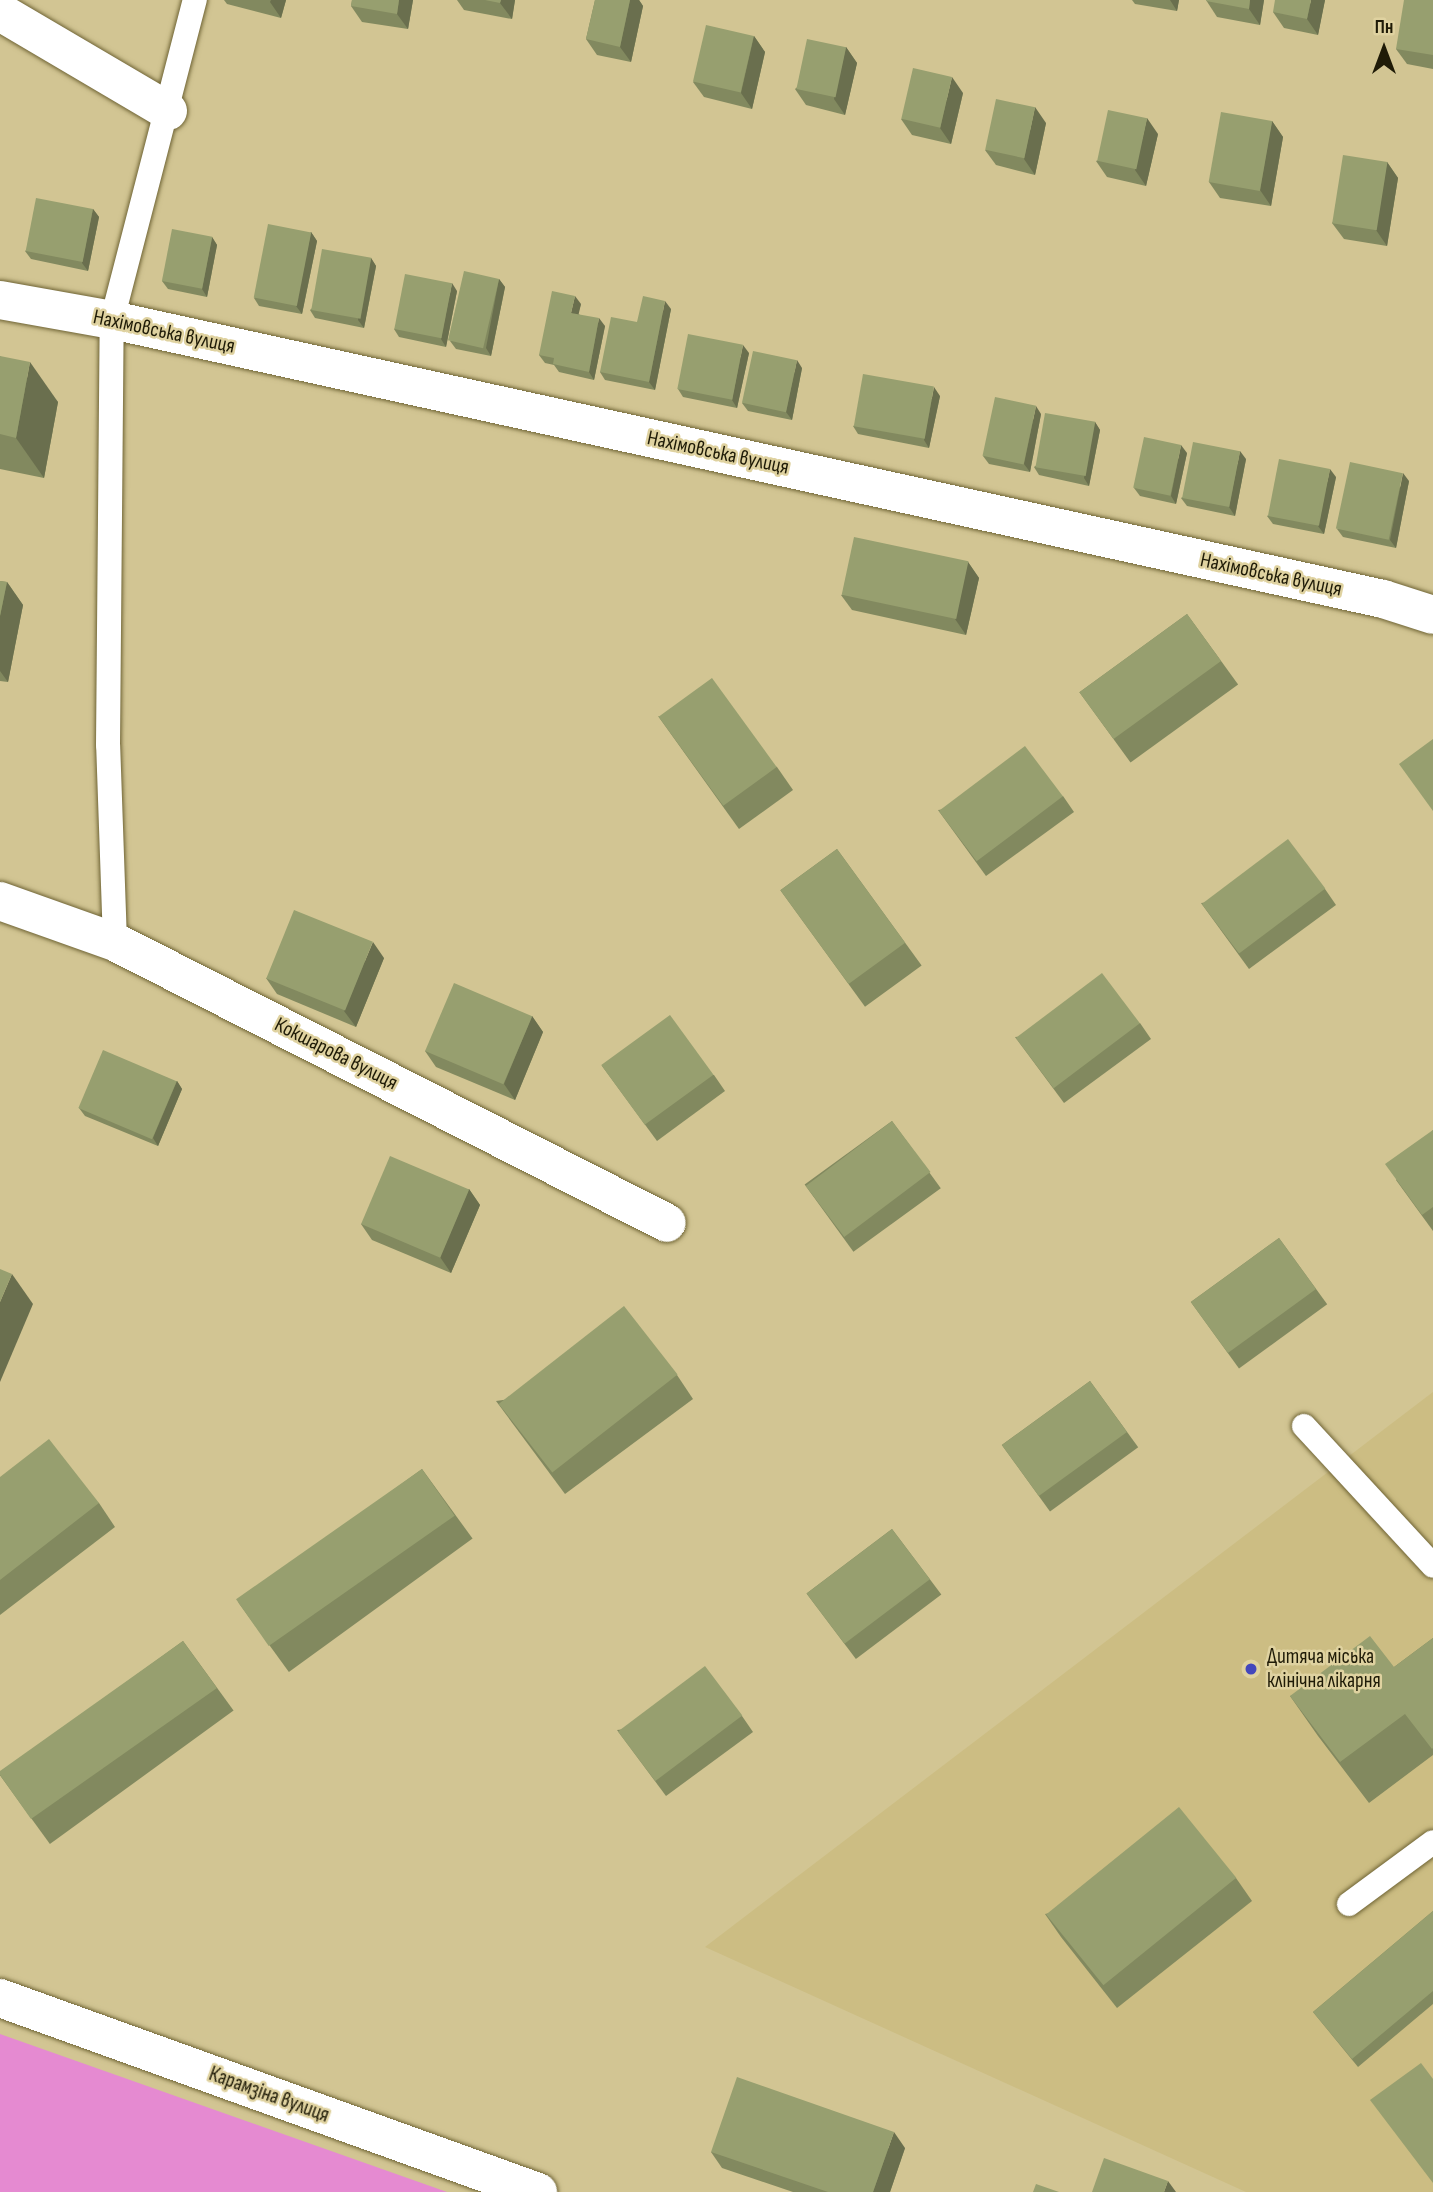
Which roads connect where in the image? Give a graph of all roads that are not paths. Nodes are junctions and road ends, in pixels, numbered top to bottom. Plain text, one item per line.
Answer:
1 (195, 0) edge
2 (0, 12) edge
3 (168, 111) junction
4 (0, 300) edge
5 (112, 320) junction
6 (1433, 615) edge
7 (0, 901) edge
8 (116, 942) junction
9 (667, 1223) dead end
10 (1304, 1426) dead end
11 (1433, 1566) edge
12 (1433, 1842) edge
13 (1349, 1904) dead end
14 (0, 1998) edge
15 (538, 2192) edge

1 - 3 lane
2 - 3 street
3 - 5 lane
4 - 5 street, Нахімовська вулиця
5 - 6 street, Нахімовська вулиця
5 - 8 lane
7 - 8 street, Кокшарова вулиця
8 - 9 street, Кокшарова вулиця
10 - 11 lane
12 - 13 lane
14 - 15 street, Карамзіна вулиця

